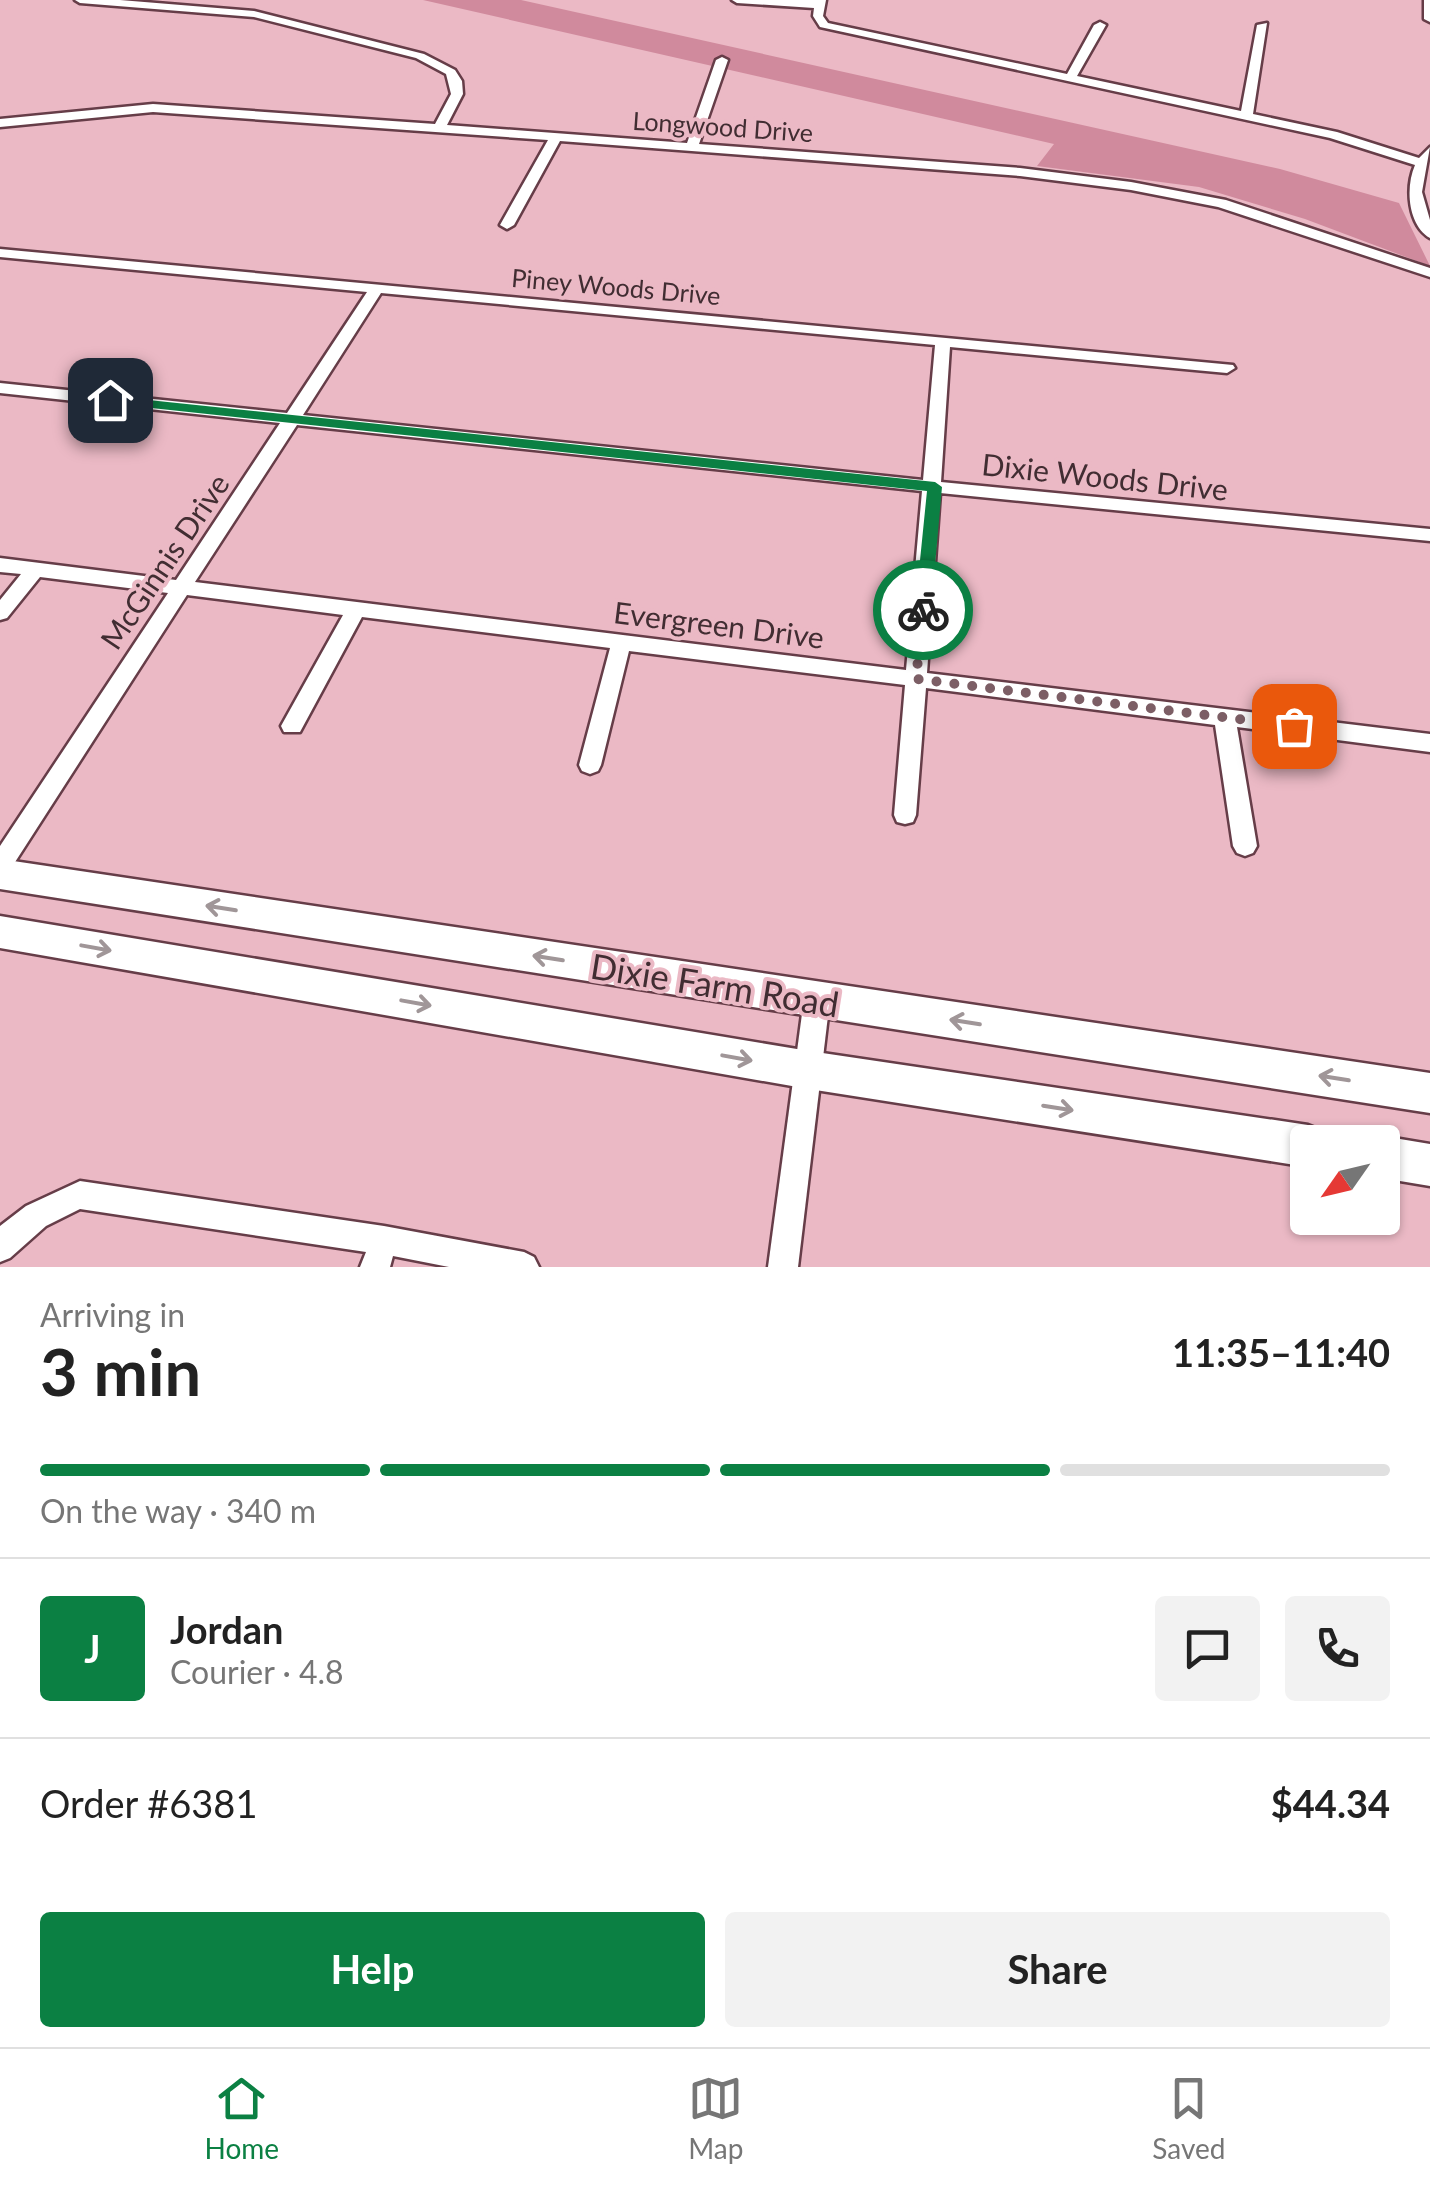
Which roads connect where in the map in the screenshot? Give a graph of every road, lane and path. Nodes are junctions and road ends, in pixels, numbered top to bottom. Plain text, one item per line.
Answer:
1 (80, 0) edge
2 (737, 0) edge
3 (1428, 0) edge
4 (820, 2) edge
5 (1430, 19) edge
6 (912, 25) dead end
7 (1100, 25) dead end
8 (1262, 25) dead end
9 (899, 42) junction
10 (722, 60) dead end
11 (1070, 78) junction
12 (1246, 117) junction
13 (0, 123) edge
14 (439, 128) junction
15 (556, 137) junction
16 (692, 146) junction
17 (1425, 157) edge
18 (507, 225) dead end
19 (1430, 234) edge
20 (0, 254) edge
21 (1430, 273) edge
22 (376, 288) junction
23 (943, 342) junction
24 (1227, 368) dead end
25 (0, 388) edge
26 (294, 420) junction
27 (935, 487) junction
28 (1430, 535) edge
29 (0, 566) edge
30 (34, 570) junction
31 (180, 588) junction
32 (356, 610) junction
33 (0, 612) edge
34 (621, 642) junction
35 (916, 679) junction
36 (1225, 718) junction
37 (292, 726) dead end
38 (1430, 743) edge
39 (590, 765) dead end
40 (905, 816) dead end
41 (1245, 846) dead end
42 (0, 866) edge
43 (0, 874) edge
44 (0, 932) edge
45 (818, 999) junction
46 (809, 1070) junction
47 (1430, 1093) edge
48 (1290, 1143) edge
49 (1400, 1160) edge
50 (1430, 1164) edge
51 (0, 1248) edge
52 (380, 1254) edge
53 (524, 1267) edge
54 (784, 1267) edge

1 - 14 street
2 - 4 street
3 - 5 street
4 - 9 street
6 - 9 street
7 - 11 street
8 - 12 street
9 - 11 street
10 - 16 street
11 - 12 street
12 - 17 street
13 - 14 street, Longwood Drive
14 - 15 street, Longwood Drive
15 - 16 street, Longwood Drive
15 - 18 street
16 - 21 street, Longwood Drive
17 - 19 street
20 - 22 street, Piney Woods Drive
22 - 23 street, Piney Woods Drive
22 - 26 street, McGinnis Drive
23 - 24 street, Piney Woods Drive
23 - 27 street
25 - 26 street, Dixie Woods Drive
26 - 27 street, Dixie Woods Drive
26 - 31 street, McGinnis Drive
27 - 28 street, Dixie Woods Drive
27 - 35 street
29 - 30 street, Evergreen Drive
30 - 31 street, Evergreen Drive
30 - 33 street
31 - 32 street, Evergreen Drive
31 - 42 street, McGinnis Drive
32 - 34 street, Evergreen Drive
32 - 37 street
34 - 35 street, Evergreen Drive
34 - 39 street
35 - 36 street, Evergreen Drive
35 - 40 street
36 - 38 street, Evergreen Drive
36 - 41 street
45 -> 43 main road, Dixie Farm Road
44 -> 46 main road
45 - 46 street
47 -> 45 main road, Dixie Farm Road
46 -> 48 main road
46 - 54 street
49 - 50 main road
51 - 52 street
52 - 53 street

